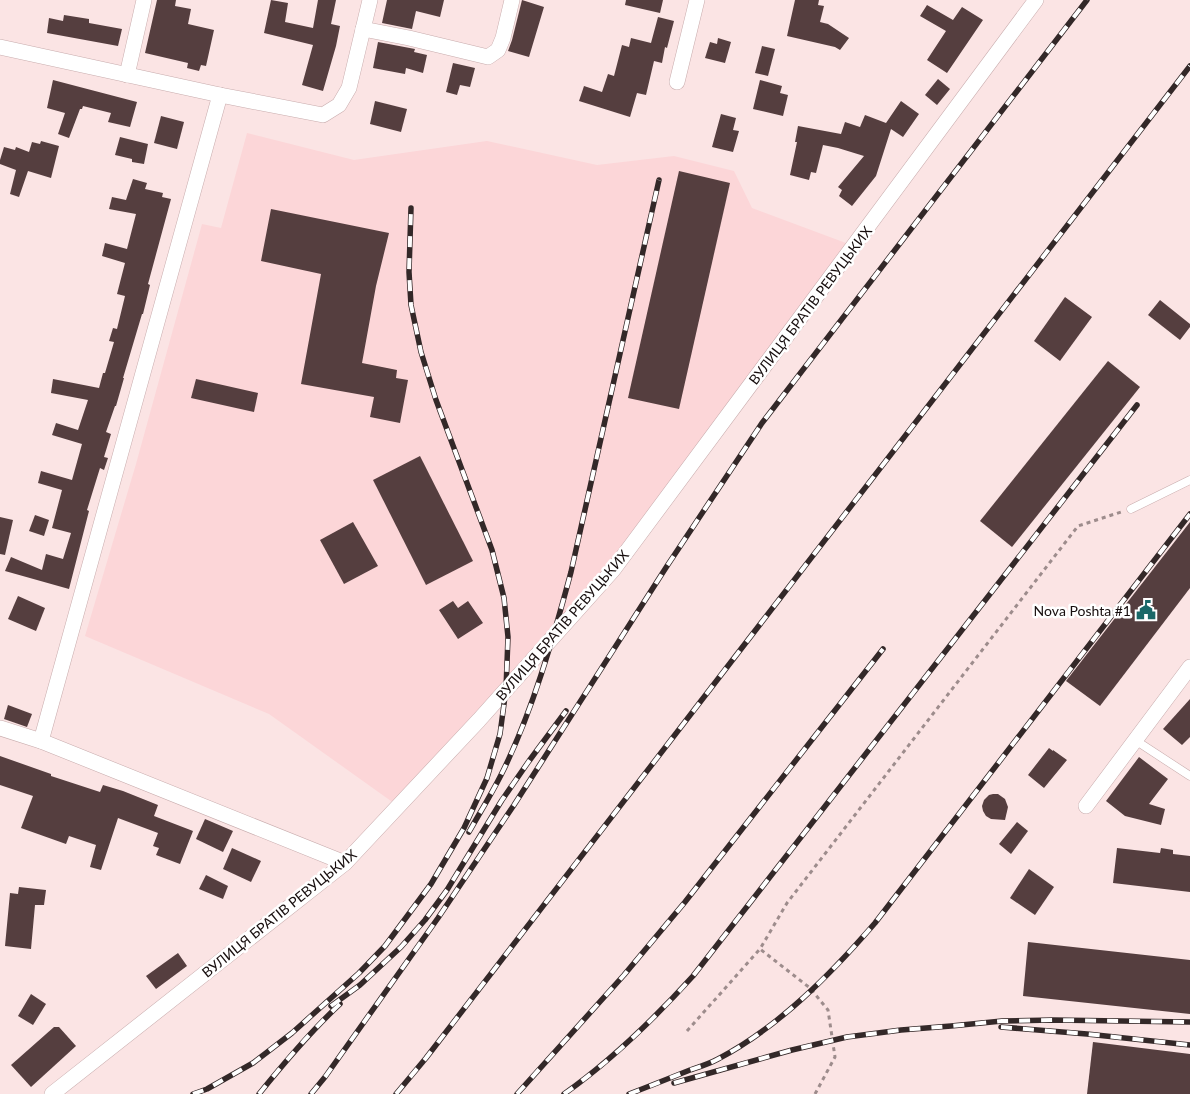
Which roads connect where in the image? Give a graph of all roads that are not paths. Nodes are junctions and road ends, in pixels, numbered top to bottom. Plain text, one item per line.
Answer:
1 (144, 0) edge
2 (370, 0) edge
3 (512, 0) edge
4 (697, 0) edge
5 (1036, 0) edge
6 (363, 29) junction
7 (0, 47) edge
8 (126, 74) junction
9 (677, 82) dead end
10 (220, 95) junction
11 (1190, 480) edge
12 (1131, 509) road end
13 (1190, 667) edge
14 (0, 728) edge
15 (1136, 740) junction
16 (41, 741) junction
17 (1190, 776) edge
18 (1086, 806) dead end
19 (345, 862) junction
20 (52, 1094) edge

1 - 8 street
2 - 6 street
3 - 6 street
4 - 9 street
5 - 19 street, ВУЛИЦЯ БРАТІВ РЕВУЦЬКИХ
6 - 10 street
7 - 8 street
8 - 10 street
10 - 16 street
11 - 12 lane
13 - 15 street
14 - 16 street
15 - 17 lane
15 - 18 street
16 - 19 street
19 - 20 street, ВУЛИЦЯ БРАТІВ РЕВУЦЬКИХ

